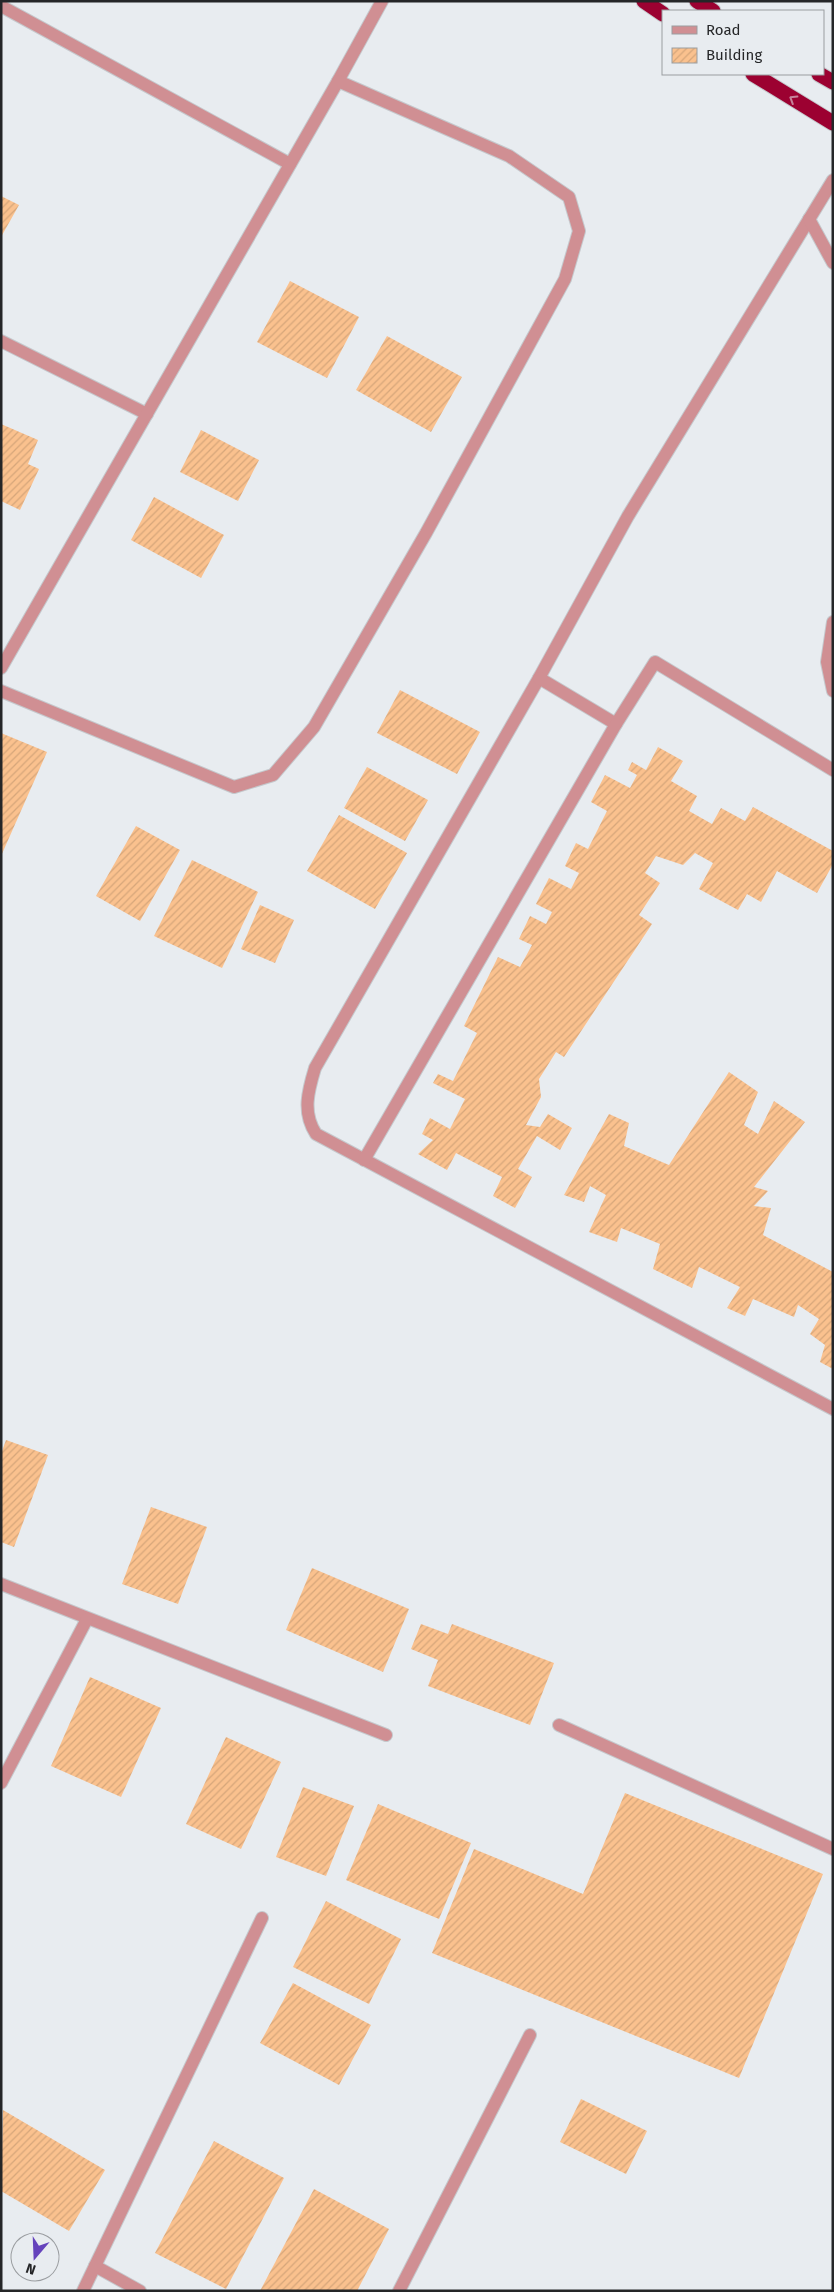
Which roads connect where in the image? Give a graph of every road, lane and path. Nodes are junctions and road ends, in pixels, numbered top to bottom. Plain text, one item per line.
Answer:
1 (382, 1) edge
2 (644, 1) edge
3 (697, 1) edge
4 (1, 6) edge
5 (712, 10) edge
6 (662, 13) edge
7 (755, 75) edge
8 (821, 75) edge
9 (338, 81) junction
10 (833, 82) edge
11 (833, 123) edge
12 (290, 164) junction
13 (833, 180) edge
14 (809, 219) junction
15 (833, 263) edge
16 (1, 341) edge
17 (147, 414) junction
18 (833, 622) edge
19 (1, 668) edge
20 (539, 678) junction
21 (1, 690) edge
22 (833, 691) edge
23 (616, 724) junction
24 (833, 770) edge
25 (364, 1160) junction
26 (833, 1409) edge
27 (1, 1584) edge
28 (87, 1619) junction
29 (559, 1725) dead end
30 (386, 1735) dead end
31 (1, 1783) edge
32 (833, 1849) edge
33 (262, 1918) dead end
34 (530, 2035) dead end
35 (95, 2266) junction
36 (83, 2291) edge
37 (140, 2291) edge
38 (399, 2291) edge

1 - 9 street
2 - 6 highway
3 - 5 highway
4 - 12 street
11 -> 7 highway
8 - 10 highway
9 - 12 street
9 - 21 street
12 - 17 street
13 - 14 street
14 - 15 street
14 - 20 street
16 - 17 street
17 - 19 street
18 - 22 street
20 - 23 street
20 - 25 street
23 - 24 street
23 - 25 street
25 - 26 street
27 - 28 street
28 - 30 street
28 - 31 street
29 - 32 street
33 - 35 street
34 - 38 street
35 - 36 street
35 - 37 street

